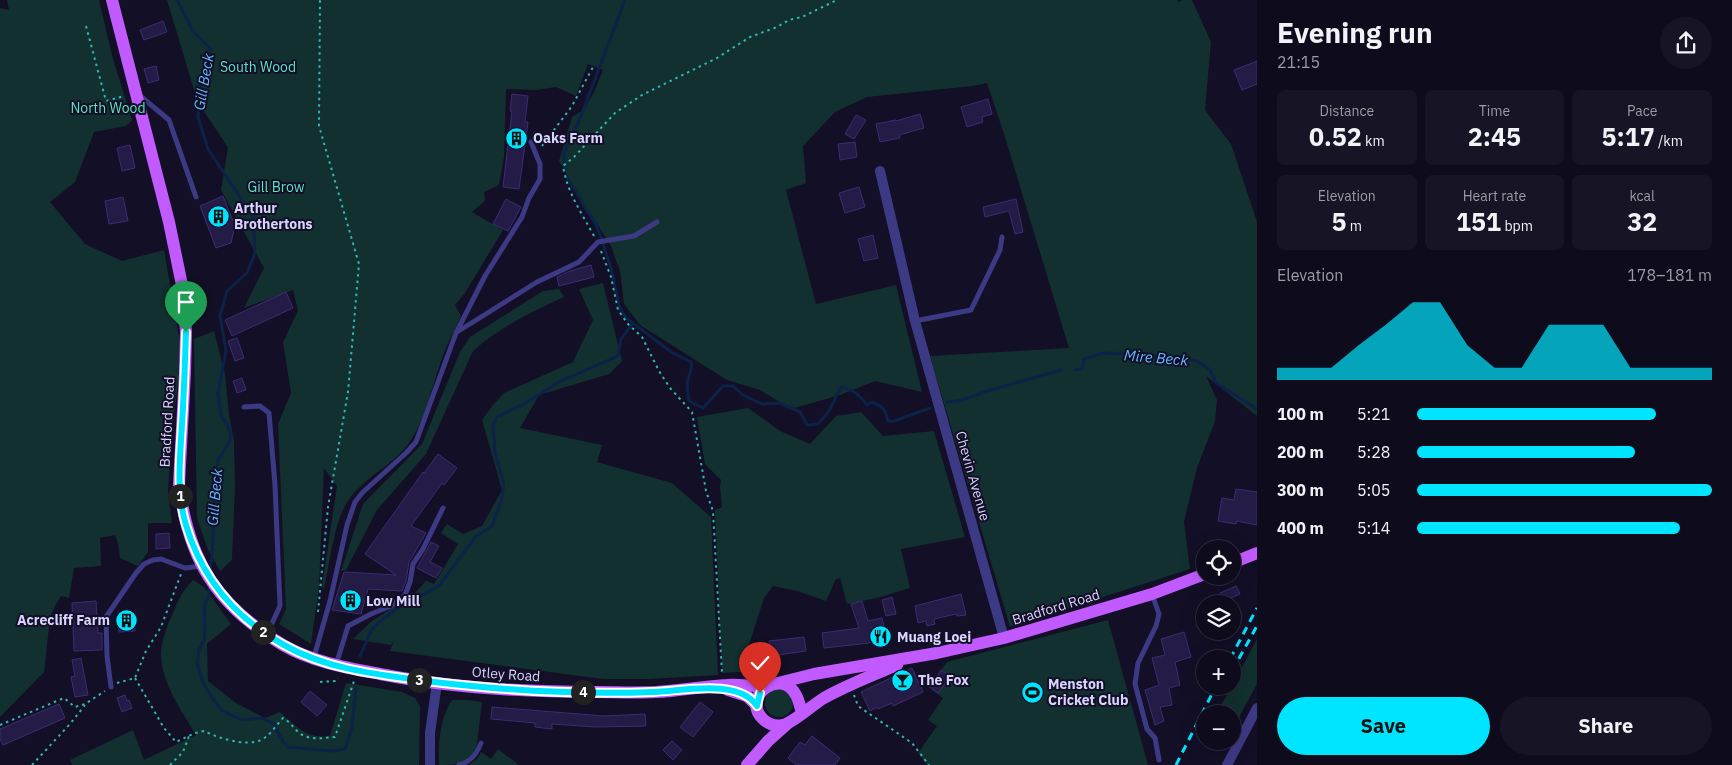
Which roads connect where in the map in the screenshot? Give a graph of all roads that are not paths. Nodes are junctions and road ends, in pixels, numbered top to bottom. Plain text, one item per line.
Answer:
1 (112, 0) edge
2 (137, 93) junction
3 (531, 142) dead end
4 (880, 171) dead end
5 (196, 197) dead end
6 (657, 222) dead end
7 (1002, 237) dead end
8 (915, 321) junction
9 (456, 333) junction
10 (244, 407) dead end
11 (443, 508) dead end
12 (1257, 553) edge
13 (1241, 559) edge
14 (202, 566) junction
15 (1196, 577) edge
16 (1152, 594) junction
17 (267, 634) junction
18 (1004, 638) junction
19 (314, 658) junction
20 (913, 658) junction
21 (347, 668) junction
22 (437, 683) junction
23 (771, 685) junction
24 (111, 687) road end
25 (707, 688) junction
26 (1257, 708) edge
27 (759, 712) junction
28 (802, 713) junction
29 (789, 722) junction
30 (481, 743) dead end
31 (1160, 760) dead end
32 (751, 761) edge
33 (430, 765) edge
34 (459, 765) edge
35 (1227, 765) edge

1 - 2 main road, Bradford Road
2 - 5 lane
2 - 14 main road, Bradford Road
3 - 9 lane
4 - 8 street, Chevin Avenue
6 - 9 lane
7 - 8 lane
8 - 18 street, Chevin Avenue
9 - 19 lane
10 - 17 lane
11 - 21 lane
12 - 13 main road
14 - 17 main road, Bradford Road
14 - 24 lane
15 - 16 main road, Bradford Road
16 - 18 main road, Bradford Road
16 - 31 lane
17 - 19 main road, Bradford Road
18 - 20 main road, Bradford Road
19 - 21 main road, Bradford Road
20 - 23 main road, Bradford Road
20 - 28 main road, Bradford Road
21 - 22 main road, Otley Road
22 - 25 main road, Otley Road
22 - 33 street
23 - 25 main road
23 - 27 main road
23 - 28 main road
25 - 27 main road
26 - 35 street
27 - 29 main road
27 - 32 main road
28 - 29 main road
29 - 32 main road
30 - 34 lane

